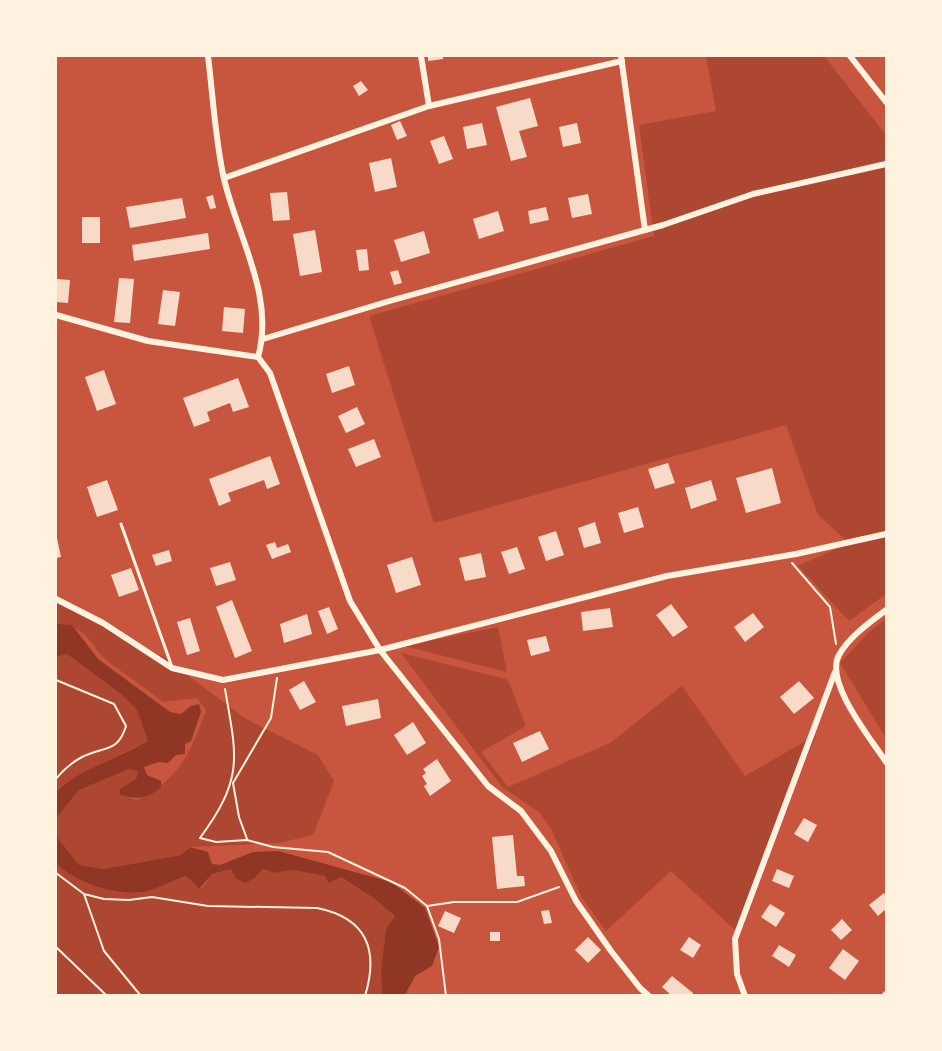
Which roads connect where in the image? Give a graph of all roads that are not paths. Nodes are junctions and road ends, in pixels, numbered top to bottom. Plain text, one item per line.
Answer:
1 (208, 56) edge
2 (421, 56) edge
3 (850, 56) edge
4 (622, 58) edge
5 (886, 102) edge
6 (429, 106) junction
7 (886, 164) edge
8 (224, 178) junction
9 (645, 230) junction
10 (56, 315) edge
11 (263, 339) junction
12 (258, 357) junction
13 (120, 524) dead end
14 (886, 534) edge
15 (56, 599) edge
16 (886, 610) edge
17 (380, 650) junction
18 (172, 668) junction
19 (835, 672) junction
20 (886, 762) edge
21 (650, 996) edge
22 (745, 996) edge

1 - 8 street
2 - 6 street
3 - 5 street
4 - 6 street
4 - 9 street
6 - 8 street
7 - 9 street
8 - 11 street
9 - 11 street
10 - 12 street
11 - 12 street
12 - 17 street
13 - 18 lane
14 - 17 street
15 - 18 street
16 - 19 street
17 - 18 street
17 - 21 street
19 - 20 street
19 - 22 street

